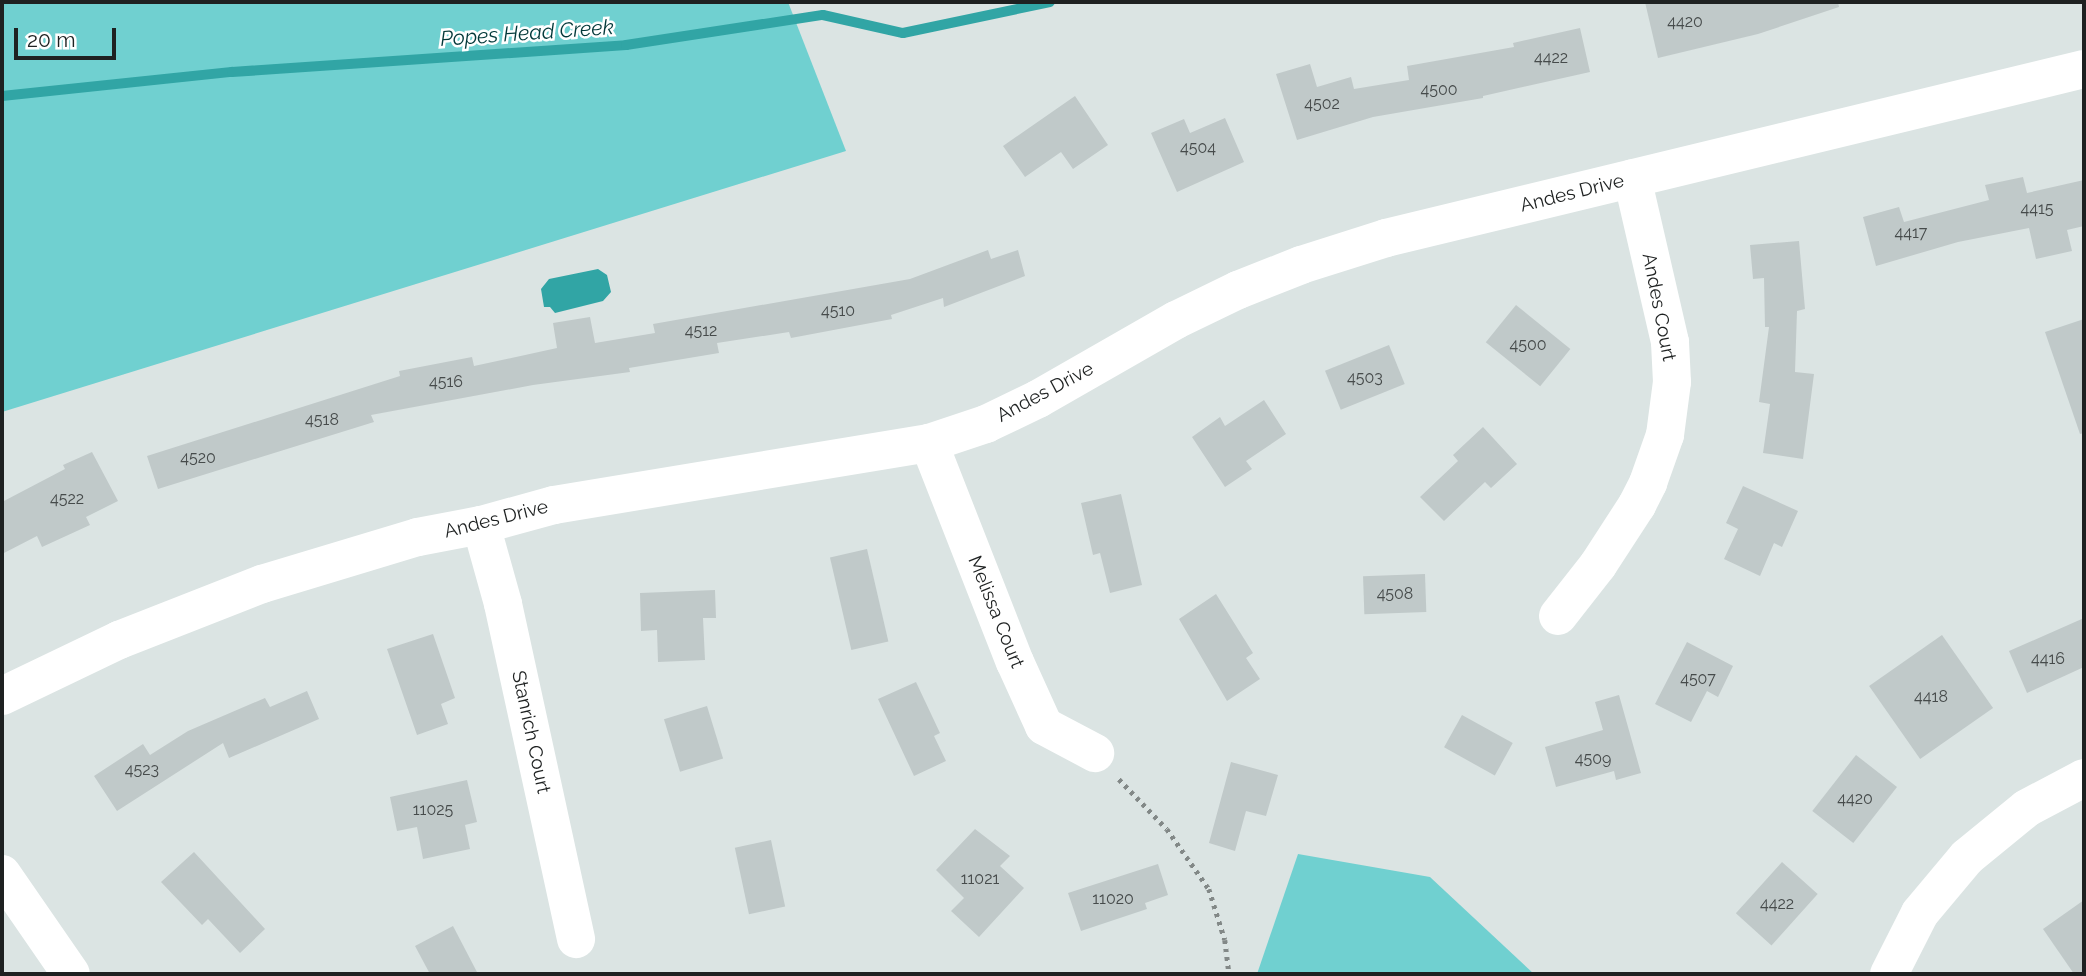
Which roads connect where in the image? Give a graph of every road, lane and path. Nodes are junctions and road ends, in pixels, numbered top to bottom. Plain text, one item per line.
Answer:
1 (2084, 69) edge
2 (1632, 178) junction
3 (929, 443) junction
4 (481, 525) junction
5 (1558, 616) dead end
6 (2, 696) edge
7 (1095, 753) joint
8 (2084, 778) edge
9 (2, 874) edge
10 (576, 939) dead end
11 (71, 974) edge
12 (1229, 974) edge
13 (1889, 974) edge

1 - 2 street, Andes Drive
2 - 3 street, Andes Drive
2 - 5 street, Andes Court
3 - 4 street, Andes Drive
3 - 7 street, Melissa Court
4 - 6 street, Andes Drive
4 - 10 street, Stanrich Court
7 - 12 path
8 - 13 street
9 - 11 street

